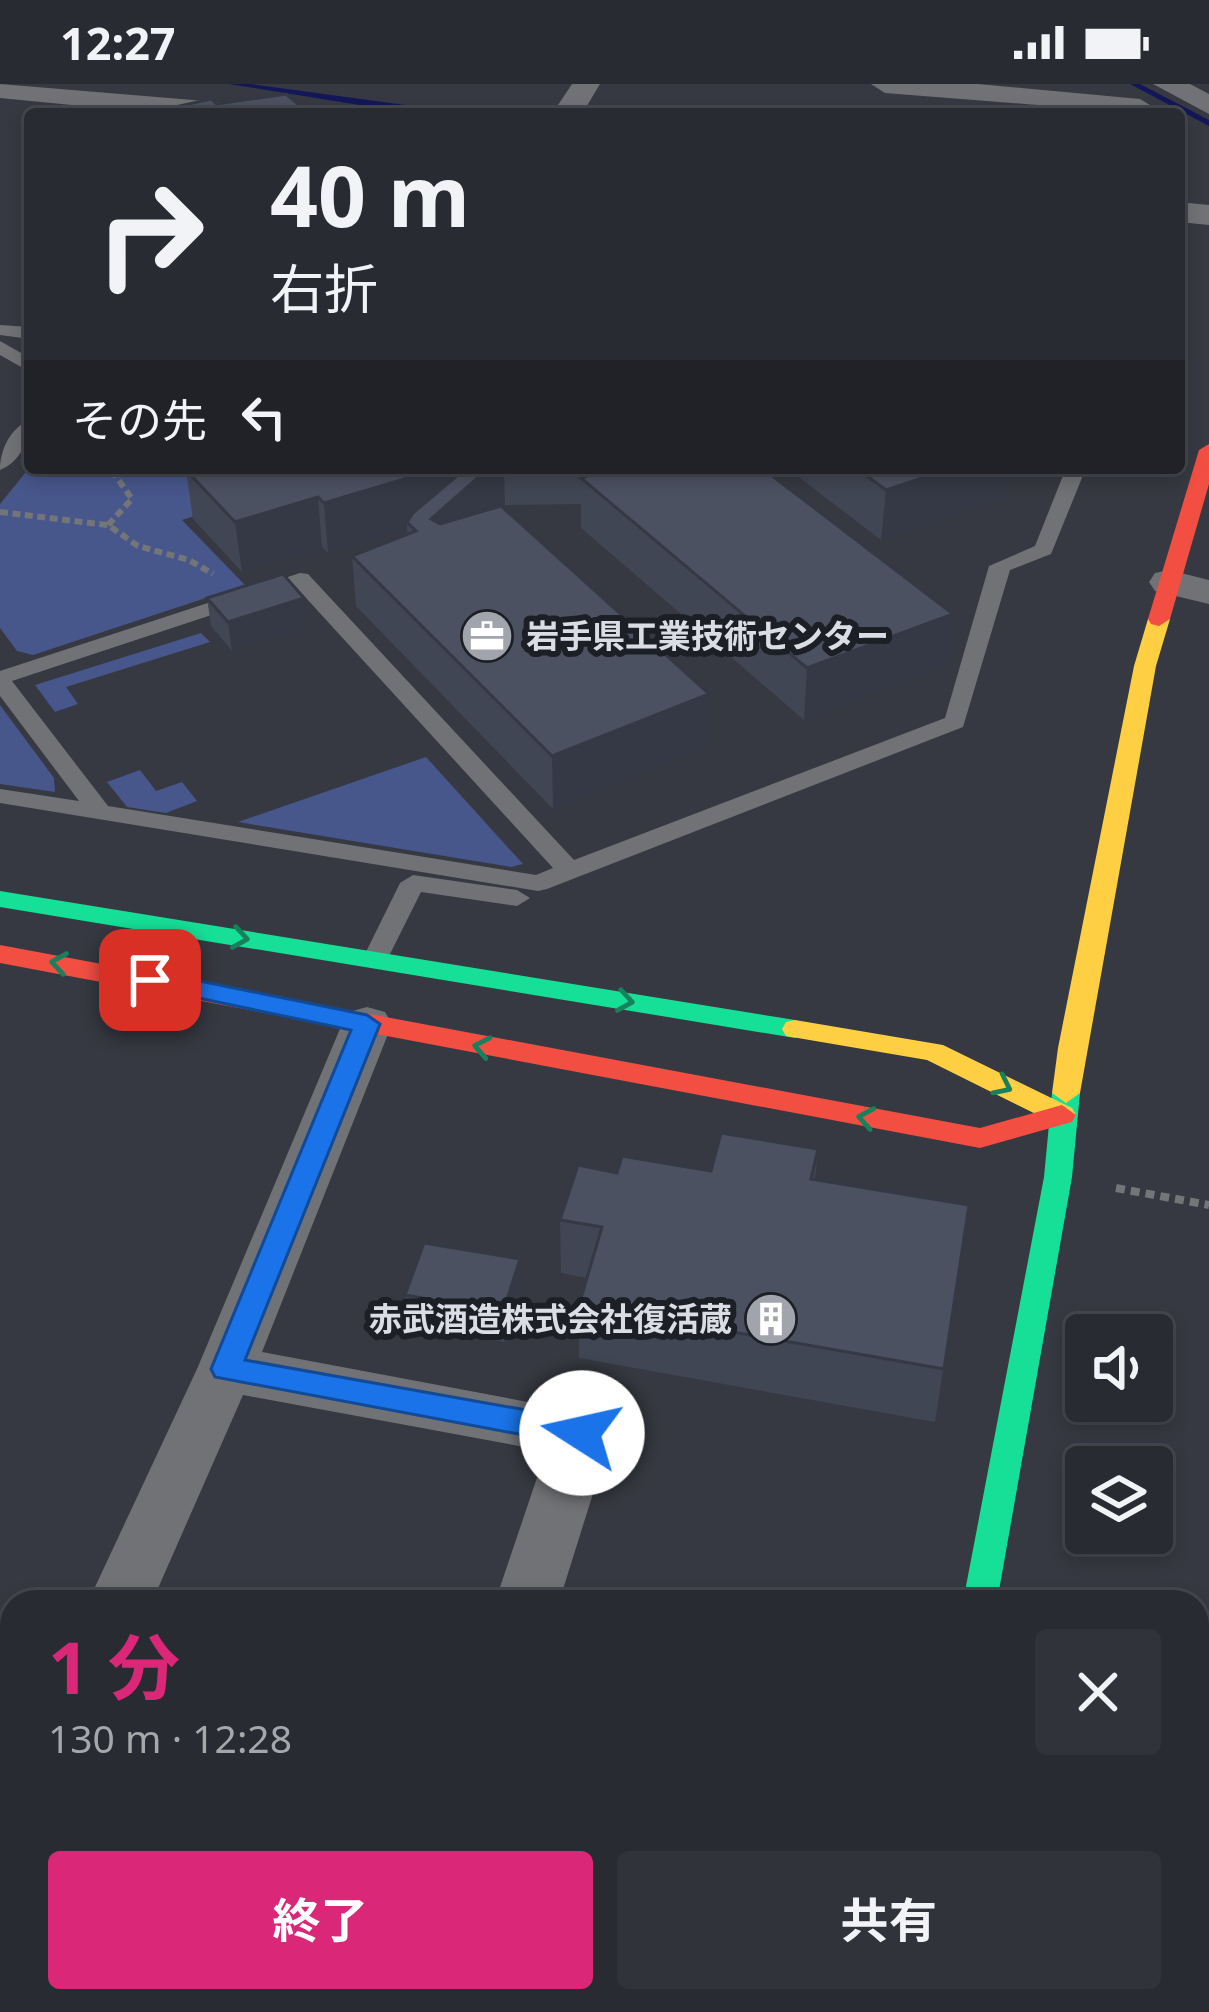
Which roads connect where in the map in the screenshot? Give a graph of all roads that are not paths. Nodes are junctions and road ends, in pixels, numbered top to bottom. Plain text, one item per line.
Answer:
1 (885, 84) edge
2 (1095, 84) edge
3 (1167, 84) edge
4 (5, 87) edge
5 (1209, 105) edge
6 (198, 108) edge
7 (24, 434) edge
8 (1209, 449) edge
9 (0, 464) edge
10 (1074, 474) edge
11 (1169, 582) junction
12 (1209, 592) edge
13 (0, 679) edge
14 (0, 796) edge
15 (99, 811) junction
16 (570, 871) junction
17 (538, 883) junction
18 (0, 899) edge
19 (0, 954) edge
20 (375, 960) junction
21 (367, 1024) junction
22 (1062, 1115) junction
23 (226, 1369) junction
24 (125, 1590) edge
25 (531, 1590) edge
26 (982, 1590) edge

1 - 2 street
3 - 5 street
4 - 6 street
7 - 9 lane
8 - 11 street
10 - 16 lane
11 - 12 street
11 - 22 street
13 - 15 lane
13 - 16 lane
14 - 15 lane
15 - 17 lane
16 - 17 lane
17 - 20 lane
18 -> 20 street
21 -> 19 street
20 -> 22 street
22 -> 21 street
21 - 23 street
22 - 26 street
23 - 24 street
23 - 25 street

